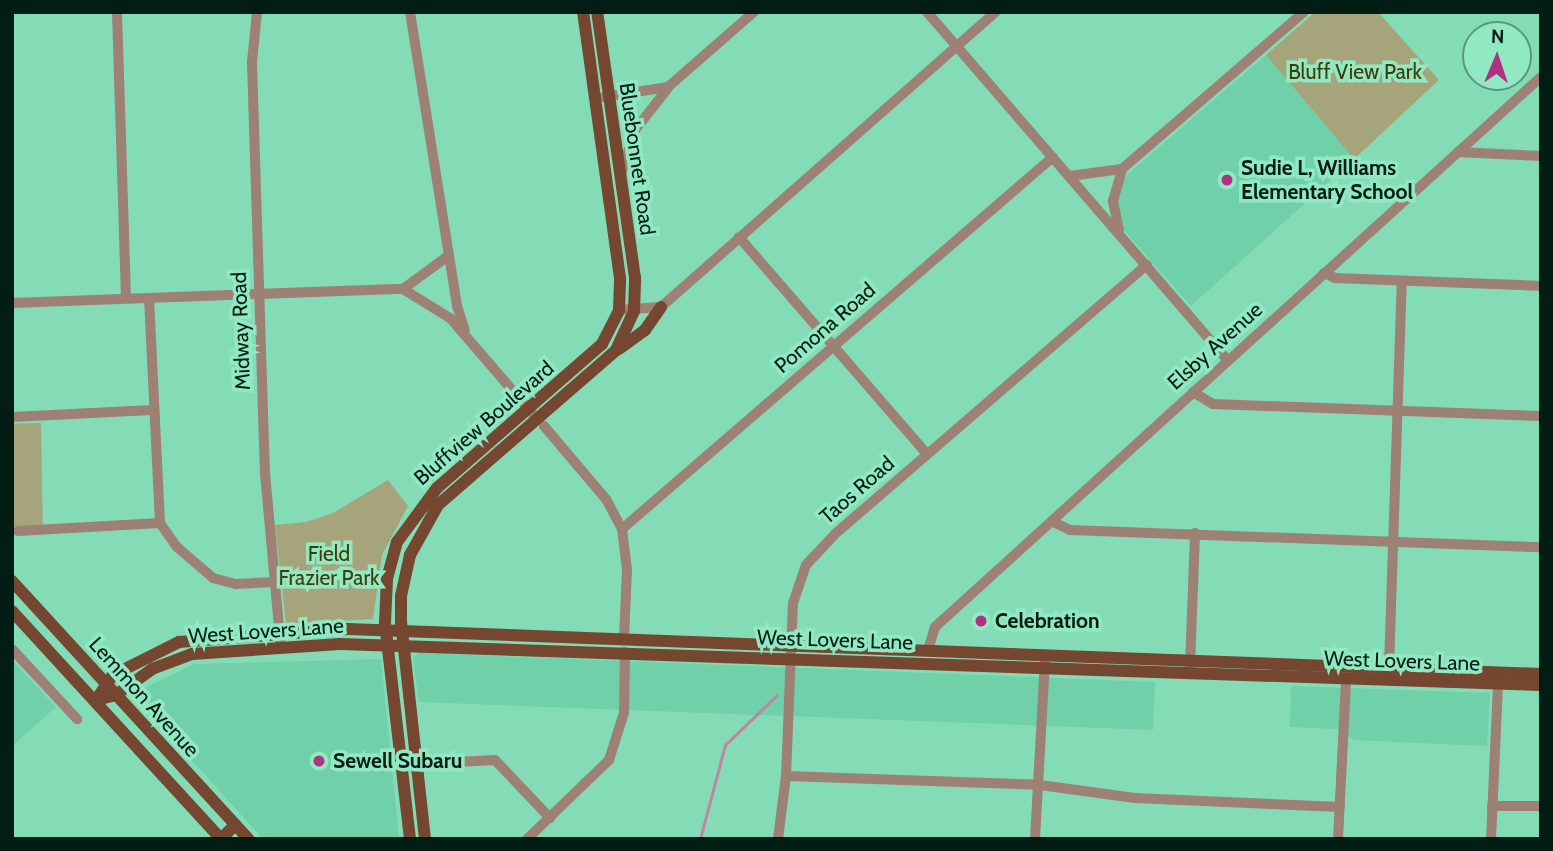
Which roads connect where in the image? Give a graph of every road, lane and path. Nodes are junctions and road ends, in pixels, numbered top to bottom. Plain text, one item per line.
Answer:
1 (117, 12) edge
2 (257, 12) edge
3 (410, 12) edge
4 (583, 12) edge
5 (597, 12) edge
6 (754, 12) edge
7 (927, 12) edge
8 (996, 12) edge
9 (1304, 12) edge
10 (957, 46) junction
11 (1541, 77) edge
12 (668, 87) junction
13 (642, 93) junction
14 (603, 97) junction
15 (646, 112) junction
16 (1458, 152) junction
17 (1541, 156) edge
18 (1053, 157) junction
19 (1122, 169) junction
20 (1070, 176) junction
21 (620, 182) junction
22 (738, 237) junction
23 (1124, 239) junction
24 (448, 256) junction
25 (1147, 265) junction
26 (1324, 273) junction
27 (1402, 281) junction
28 (1541, 286) edge
29 (403, 289) junction
30 (259, 293) junction
31 (126, 298) junction
32 (149, 298) junction
33 (12, 303) edge
34 (661, 307) junction
35 (619, 310) junction
36 (634, 311) junction
37 (468, 336) junction
38 (833, 346) junction
39 (616, 350) junction
40 (1227, 360) junction
41 (1193, 392) junction
42 (152, 410) junction
43 (1399, 411) junction
44 (1541, 416) edge
45 (12, 417) edge
46 (536, 417) junction
47 (927, 454) junction
48 (1053, 522) junction
49 (160, 523) junction
50 (622, 529) junction
51 (18, 531) dead end
52 (1195, 533) junction
53 (1394, 541) junction
54 (1541, 547) edge
55 (12, 581) edge
56 (271, 582) junction
57 (12, 611) edge
58 (386, 629) junction
59 (402, 630) junction
60 (276, 632) junction
61 (387, 644) junction
62 (403, 645) junction
63 (625, 645) junction
64 (281, 648) junction
65 (12, 649) edge
66 (790, 652) junction
67 (928, 657) junction
68 (1045, 661) junction
69 (1190, 667) junction
70 (1346, 672) junction
71 (1389, 674) junction
72 (1541, 674) edge
73 (1498, 678) junction
74 (105, 682) junction
75 (1541, 685) edge
76 (116, 695) junction
77 (96, 700) junction
78 (77, 719) dead end
79 (417, 764) junction
80 (402, 766) junction
81 (786, 776) junction
82 (1040, 785) junction
83 (1492, 806) junction
84 (1541, 806) edge
85 (1340, 807) junction
86 (550, 818) junction
87 (235, 825) junction
88 (221, 839) edge
89 (248, 839) edge
90 (411, 839) edge
91 (425, 839) edge
92 (527, 839) edge
93 (778, 839) edge
94 (1035, 839) edge
95 (1338, 839) edge
96 (1491, 839) edge

1 - 31 street
2 - 30 street, Midway Road
3 - 24 street
4 - 14 main road, Bluebonnet Road
5 - 14 main road, Bluebonnet Road
6 - 12 street
7 - 10 street
8 - 10 street
9 - 19 street
10 - 18 street
10 - 22 street
11 - 16 street, Elsby Avenue
12 - 13 street
12 - 15 street
13 - 14 street
13 - 15 street
14 - 21 main road, Bluebonnet Road
14 - 35 main road, Bluebonnet Road
15 - 21 street
16 - 17 street
16 - 26 street, Elsby Avenue
18 - 20 street
18 - 38 street, Pomona Road
19 - 20 street
19 - 23 street
20 - 23 street
21 - 36 main road, Bluebonnet Road
22 - 34 street
22 - 38 street
23 - 25 street
24 - 29 street
24 - 37 street
25 - 40 street
25 - 47 street, Taos Road
26 - 27 street
26 - 40 street, Elsby Avenue
27 - 28 street
27 - 43 street
29 - 30 street
29 - 37 street
30 - 32 street
30 - 56 street, Midway Road
31 - 32 street
31 - 33 street
32 - 42 street
34 - 36 street
34 - 39 main road
35 - 36 street
35 - 46 main road, Bluffview Boulevard
36 - 39 main road, Bluffview Boulevard
37 - 46 street
38 - 47 street
38 - 50 street, Pomona Road
39 - 46 main road, Bluffview Boulevard
40 - 41 street, Elsby Avenue
41 - 43 street
41 - 48 street, Elsby Avenue
42 - 45 street
42 - 49 street
43 - 44 street
43 - 53 street
46 - 50 street
46 - 58 main road, Bluffview Boulevard
46 - 59 main road, Bluffview Boulevard
47 - 66 street, Taos Road
48 - 52 street
48 - 67 street, Elsby Avenue
49 - 51 street
49 - 56 street
50 - 63 street
52 - 53 street
52 - 69 street
53 - 54 street
53 - 71 street
55 - 74 main road, Lemmon Avenue
56 - 60 street, Midway Road
57 - 77 main road, Lemmon Avenue
58 - 59 main road, West Lovers Lane
58 - 60 main road, West Lovers Lane
58 - 61 main road, Bluffview Boulevard
59 - 62 main road, Bluffview Boulevard
59 - 63 main road, West Lovers Lane
60 - 64 street, Midway Road
60 - 74 main road, West Lovers Lane
61 - 62 main road, West Lovers Lane
61 - 64 main road, West Lovers Lane
61 - 80 main road, Bluffview Boulevard
62 - 63 main road, West Lovers Lane
62 - 79 main road, Bluffview Boulevard
63 - 66 main road, West Lovers Lane
63 - 86 street
64 - 76 main road, West Lovers Lane
65 - 78 street
66 - 67 main road, West Lovers Lane
66 - 81 street, Taos Road
67 - 68 main road, West Lovers Lane
68 - 69 main road, West Lovers Lane
68 - 82 street
69 - 70 main road, West Lovers Lane
70 - 71 main road, West Lovers Lane
70 - 85 street
71 - 73 main road, West Lovers Lane
72 - 73 main road, West Lovers Lane
73 - 75 main road, West Lovers Lane
73 - 83 street
74 - 76 main road, Lemmon Avenue
74 - 77 main road, West Lovers Lane
76 - 77 main road, West Lovers Lane
76 - 87 main road, Lemmon Avenue
77 - 88 main road, Lemmon Avenue
79 - 80 main road
79 - 86 street
79 - 91 main road, Bluffview Boulevard
80 - 90 main road, Bluffview Boulevard
81 - 82 street
81 - 93 street, Taos Road
82 - 85 street
82 - 94 street
83 - 84 street
83 - 96 street
85 - 95 street
86 - 92 street
87 - 88 main road
87 - 89 main road, Lemmon Avenue

